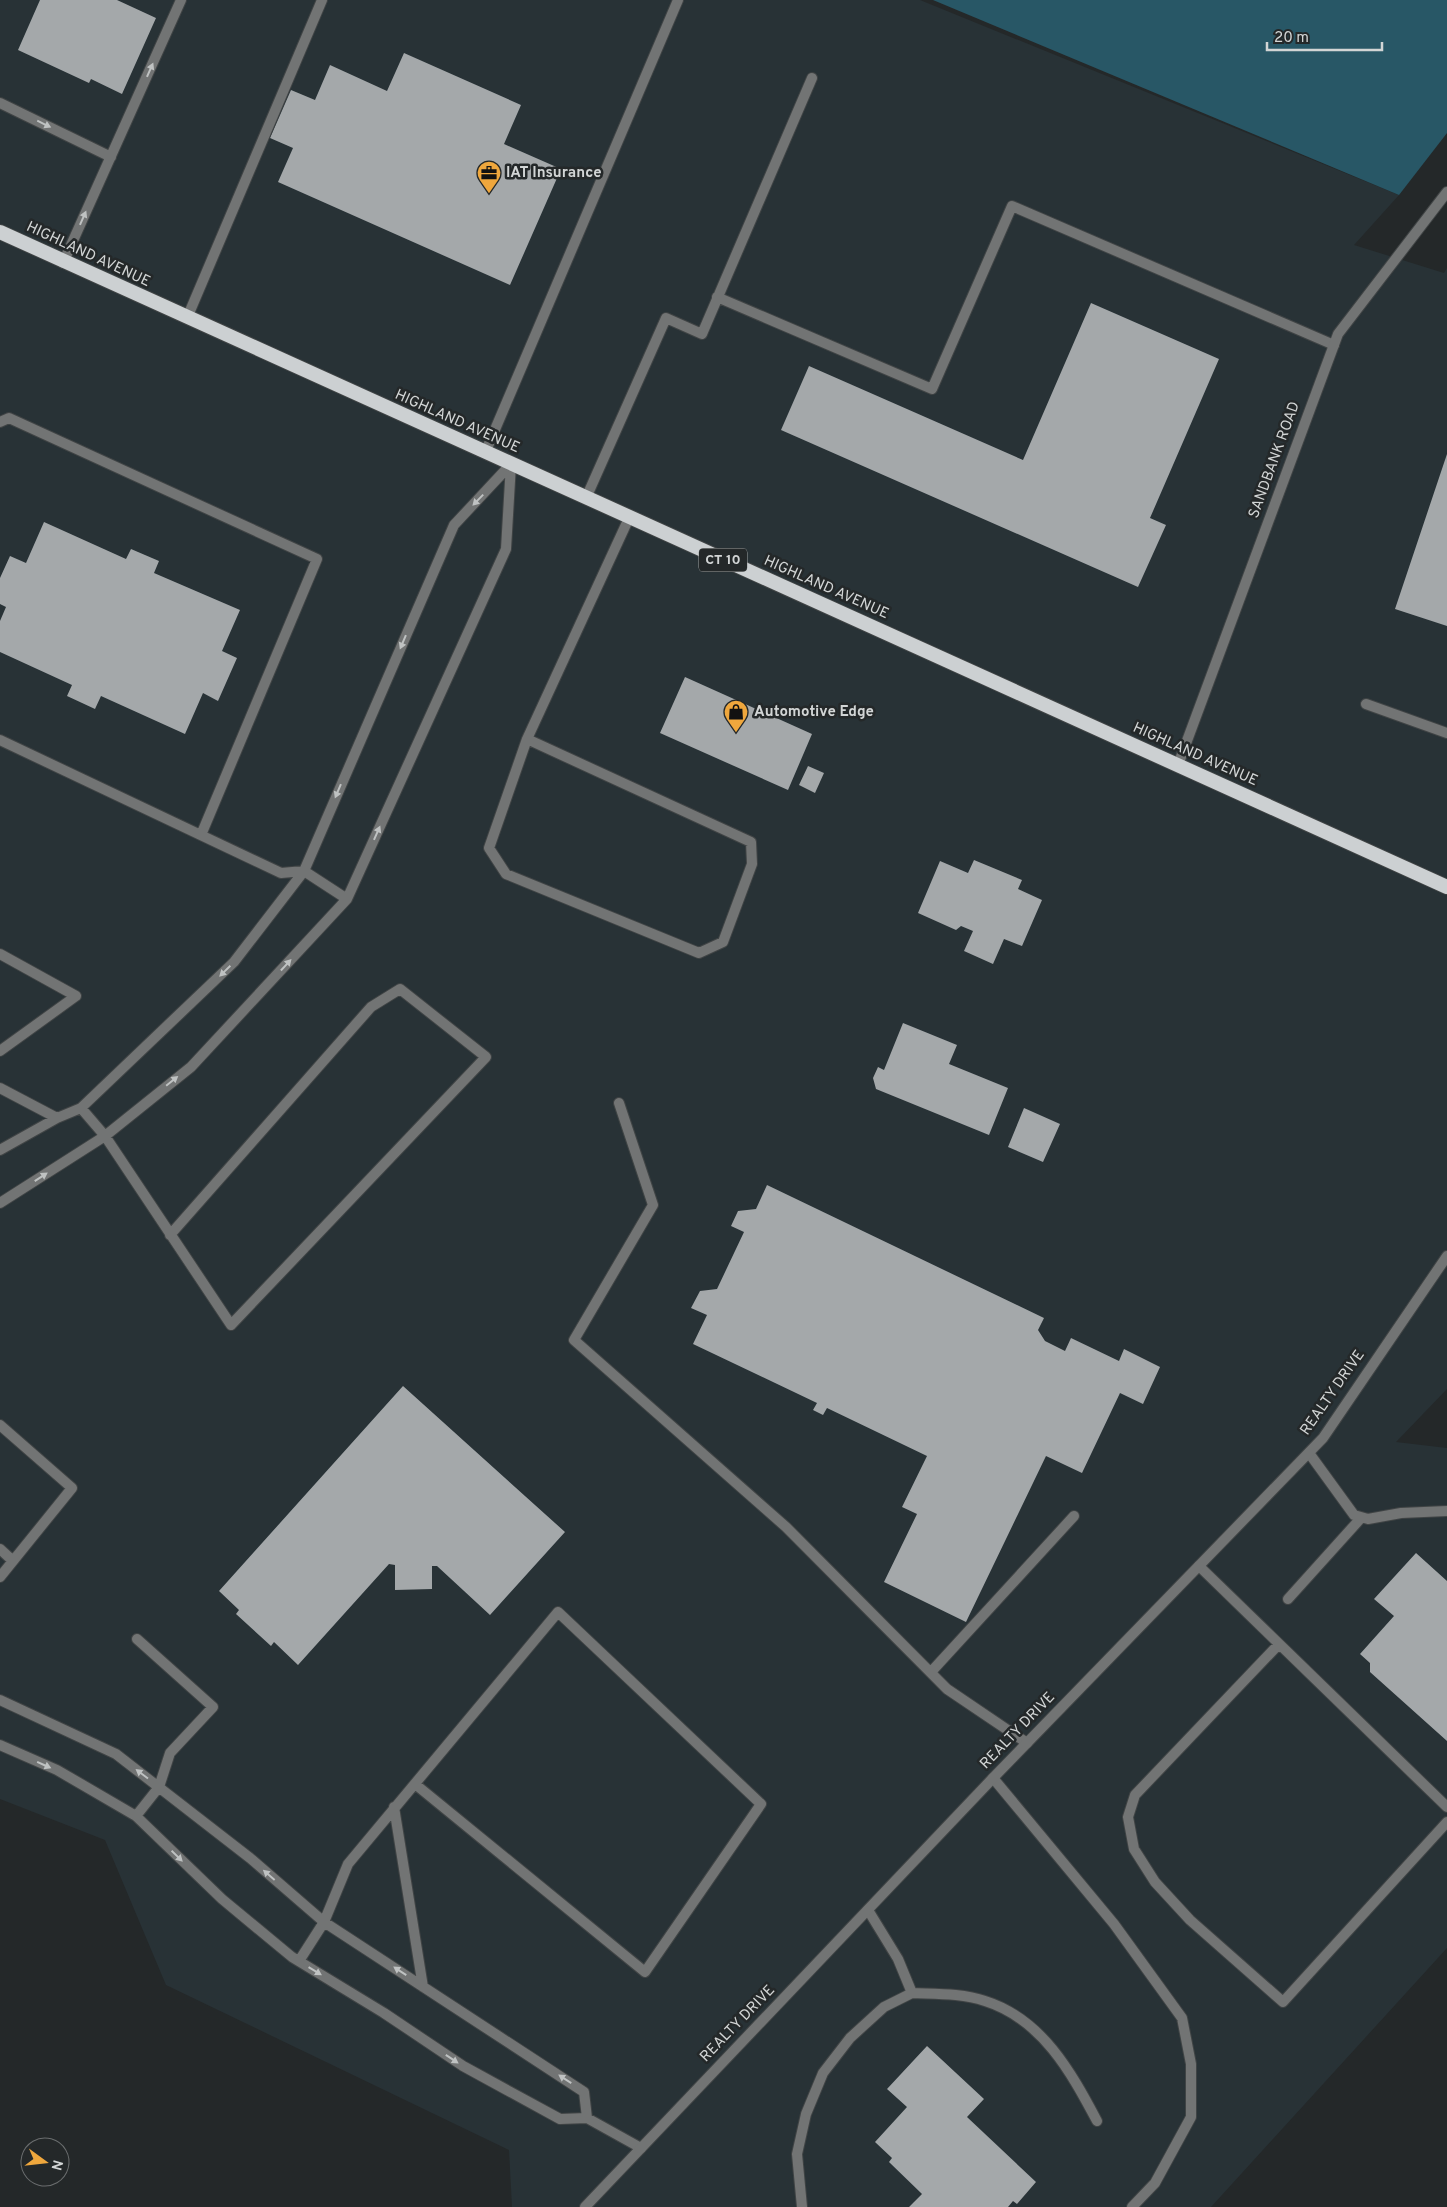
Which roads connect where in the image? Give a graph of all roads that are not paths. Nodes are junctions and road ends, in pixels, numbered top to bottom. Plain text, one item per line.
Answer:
1 (181, 0) edge
2 (322, 0) edge
3 (678, 0) edge
4 (812, 78) dead end
5 (0, 103) edge
6 (111, 157) junction
7 (1447, 192) edge
8 (0, 232) edge
9 (64, 263) junction
10 (717, 297) junction
11 (187, 318) junction
12 (1334, 345) junction
13 (0, 422) edge
14 (485, 453) junction
15 (511, 464) junction
16 (586, 498) junction
17 (629, 518) junction
18 (1366, 704) dead end
19 (1447, 733) edge
20 (527, 739) junction
21 (0, 740) edge
22 (1178, 765) junction
23 (201, 835) junction
24 (304, 871) junction
25 (1447, 887) edge
26 (347, 899) junction
27 (0, 954) edge
28 (0, 1051) edge
29 (0, 1088) edge
30 (619, 1104) dead end
31 (81, 1108) junction
32 (57, 1118) junction
33 (105, 1136) junction
34 (0, 1150) edge
35 (0, 1203) edge
36 (170, 1235) junction
37 (1447, 1256) edge
38 (0, 1425) edge
39 (1309, 1452) junction
40 (1447, 1511) edge
41 (1074, 1516) dead end
42 (1361, 1518) junction
43 (0, 1549) edge
44 (13, 1561) junction
45 (1199, 1566) junction
46 (0, 1576) edge
47 (1288, 1599) dead end
48 (136, 1639) dead end
49 (1279, 1644) junction
50 (930, 1672) junction
51 (0, 1700) edge
52 (1027, 1743) junction
53 (0, 1745) edge
54 (993, 1778) junction
55 (414, 1784) junction
56 (159, 1787) junction
57 (1447, 1806) edge
58 (394, 1807) junction
59 (136, 1816) junction
60 (1447, 1822) edge
61 (868, 1910) junction
62 (324, 1922) junction
63 (299, 1961) junction
64 (423, 1987) junction
65 (912, 1993) junction
66 (587, 2118) junction
67 (1097, 2121) dead end
68 (641, 2148) junction
69 (585, 2207) edge
70 (802, 2207) edge
71 (1132, 2207) edge

6 -> 1 street
2 - 11 street
3 - 14 street
4 - 10 street
5 -> 6 street
9 -> 6 street
7 - 12 street, SANDBANK ROAD
8 - 9 highway, HIGHLAND AVENUE / CT 10
9 - 11 highway, HIGHLAND AVENUE / CT 10
10 - 12 street
10 - 16 street
11 - 14 highway, HIGHLAND AVENUE / CT 10
12 - 22 street, SANDBANK ROAD
13 - 23 street
14 - 15 highway, HIGHLAND AVENUE / CT 10
15 - 16 highway, HIGHLAND AVENUE / CT 10
15 -> 24 street
26 -> 15 street
16 - 17 highway, HIGHLAND AVENUE / CT 10
17 - 20 street
17 - 22 highway, HIGHLAND AVENUE / CT 10
18 - 19 street
20 - 20 street
21 - 23 street
22 - 25 highway, HIGHLAND AVENUE / CT 10
23 - 24 street
24 - 26 street
24 -> 31 street
33 -> 26 street
27 - 28 street
29 - 32 street
30 - 50 street
31 - 32 street
31 - 33 street
32 - 34 street
35 -> 33 street
33 - 36 street
36 - 36 street
37 - 39 street, REALTY DRIVE
38 - 44 street
39 - 42 street
39 - 45 street, REALTY DRIVE
40 - 42 street
41 - 50 street
42 - 47 street
43 - 44 street
44 - 46 street
45 - 49 street
45 - 52 street, REALTY DRIVE
48 - 56 street
49 - 57 street
49 - 60 street
50 - 52 street
56 -> 51 street
52 - 54 street, REALTY DRIVE
53 -> 59 street
54 - 61 street, REALTY DRIVE
54 - 71 street
55 - 55 street
55 - 58 street
56 - 59 street
62 -> 56 street
58 - 62 street
58 - 64 street
59 -> 63 street
61 - 65 street
61 - 68 street, REALTY DRIVE
62 - 63 street
64 -> 62 street
63 -> 66 street
66 -> 64 street
65 - 67 street
65 - 70 street
66 - 68 street
68 - 69 street, REALTY DRIVE

